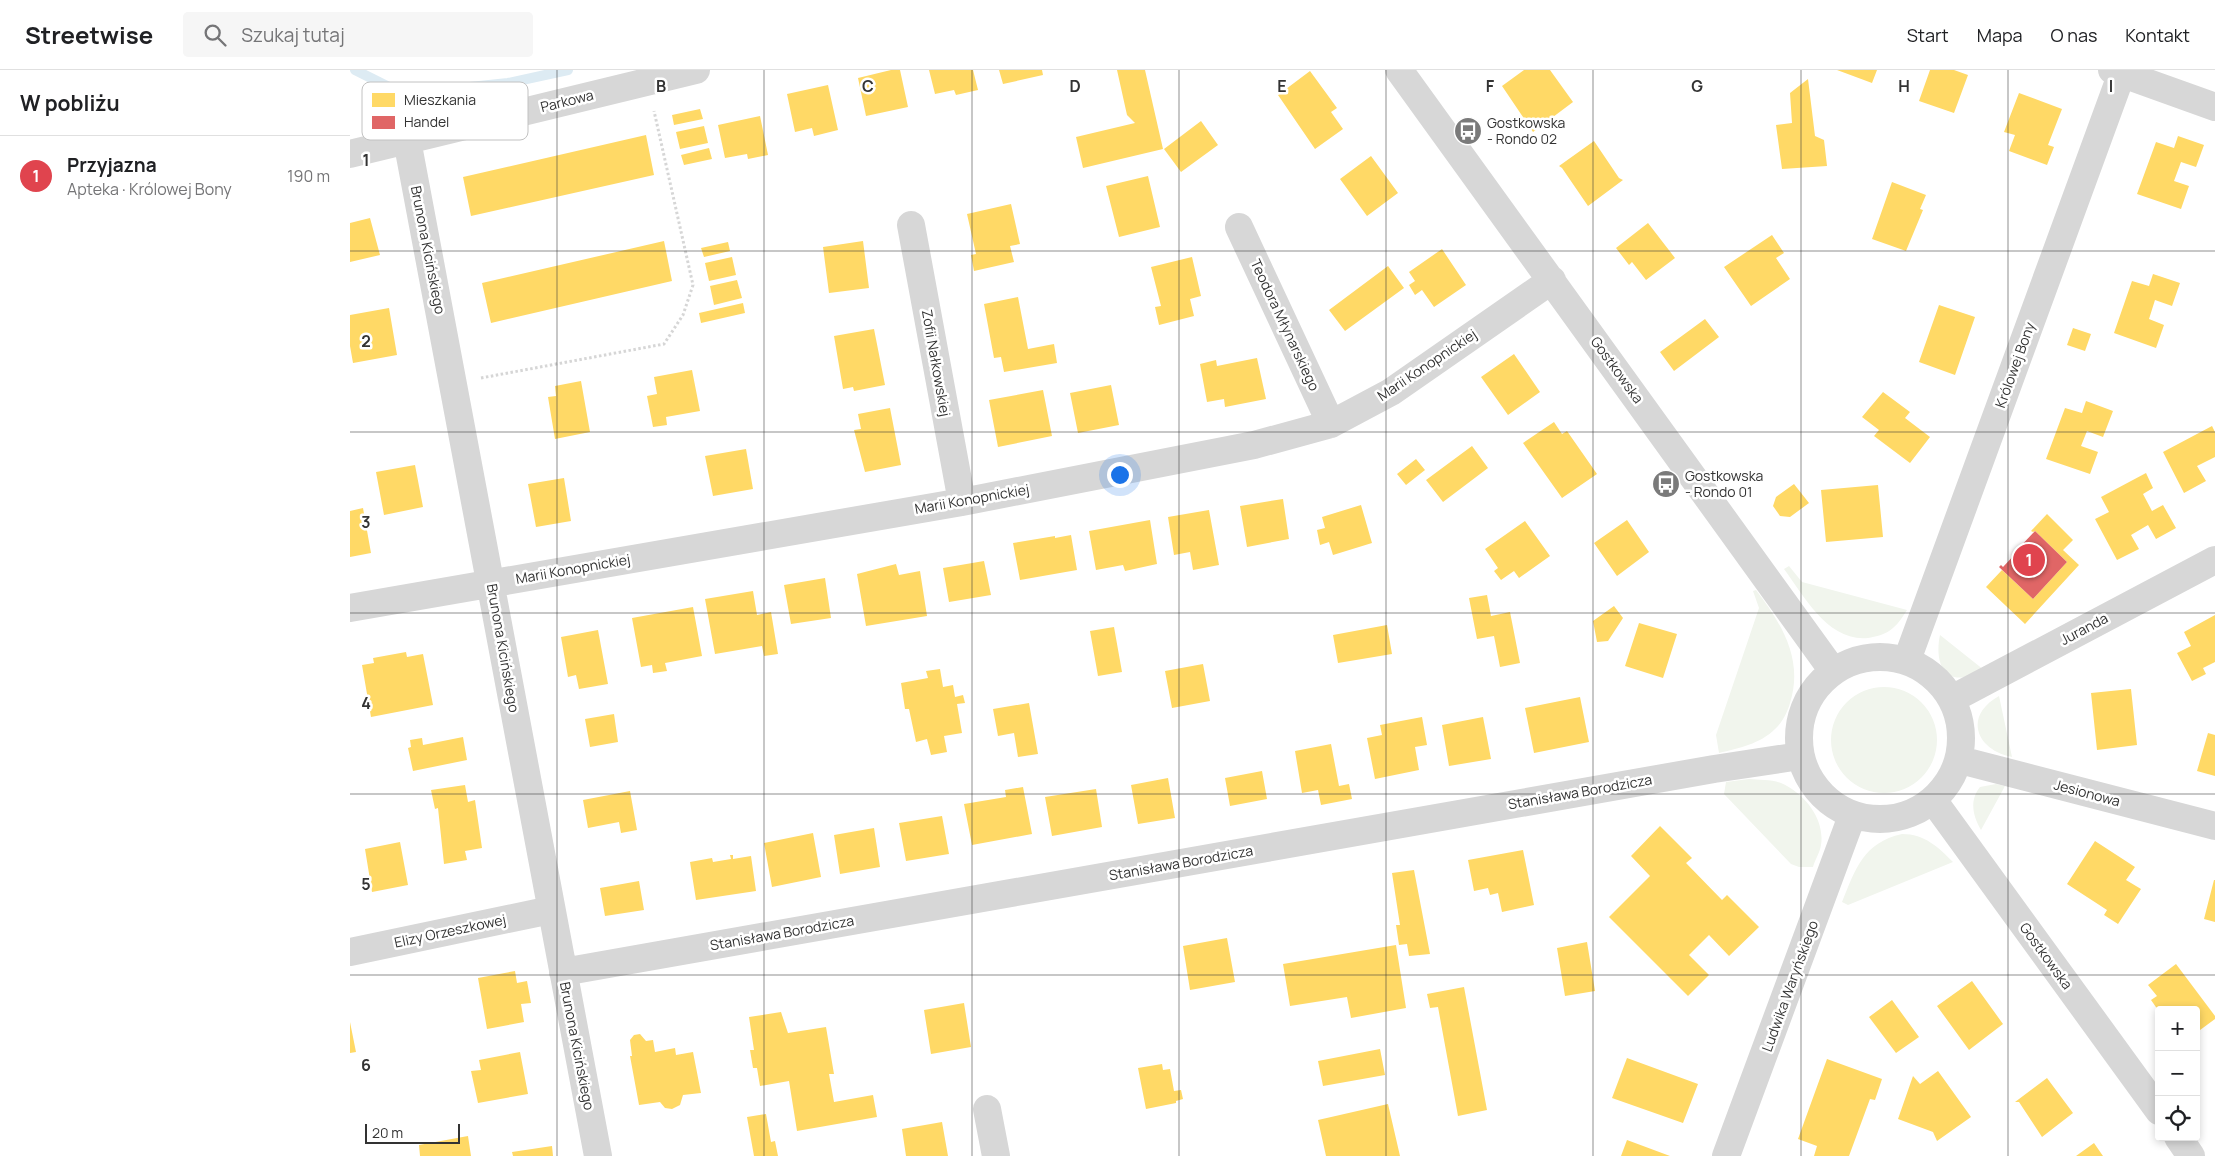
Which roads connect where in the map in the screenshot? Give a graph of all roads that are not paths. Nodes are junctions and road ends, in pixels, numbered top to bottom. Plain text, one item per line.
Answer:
1 (696, 70) edge
2 (1399, 70) edge
3 (2119, 71) edge
4 (2215, 107) edge
5 (528, 111) edge
6 (407, 140) joint
7 (350, 154) edge
8 (911, 225) dead end
9 (1240, 227) dead end
10 (1552, 280) junction
11 (1330, 424) junction
12 (962, 502) junction
13 (2215, 560) edge
14 (491, 583) junction
15 (350, 608) edge
16 (1907, 660) junction
17 (1833, 671) junction
18 (1952, 699) junction
19 (1800, 756) junction
20 (1960, 760) junction
21 (1933, 800) junction
22 (1852, 816) junction
23 (2215, 826) edge
24 (551, 910) junction
25 (350, 952) edge
26 (563, 972) junction
27 (2155, 1105) edge
28 (987, 1109) dead end
29 (2181, 1141) edge
30 (598, 1156) edge
31 (996, 1156) edge
32 (1726, 1156) edge
33 (2191, 1156) edge

1 - 5 street, Parkowa
2 - 10 street, Gostkowska
3 - 4 street
3 - 16 street, Królowej Bony
6 - 7 street, Parkowa
6 - 14 street, Brunona Kicińskiego
8 - 12 street, Zofii Nałkowskiej
9 - 11 street, Teodora Młynarskiego
10 - 11 street, Marii Konopnickiej
10 - 17 street, Gostkowska
11 - 12 street, Marii Konopnickiej
12 - 14 street, Marii Konopnickiej
13 - 18 street, Juranda
14 - 15 street, Marii Konopnickiej
14 - 24 street, Brunona Kicińskiego
16 - 17 street
16 - 18 street
17 - 19 street
18 - 20 street
19 - 22 street
19 - 26 street, Stanisława Borodzicza
20 - 21 street
20 - 23 street, Jesionowa
21 - 22 street
21 - 27 street, Gostkowska
22 - 32 street, Ludwika Waryńskiego
24 - 25 street, Elizy Orzeszkowej
24 - 26 street, Brunona Kicińskiego
26 - 30 street, Brunona Kicińskiego
28 - 31 street
29 - 33 street

